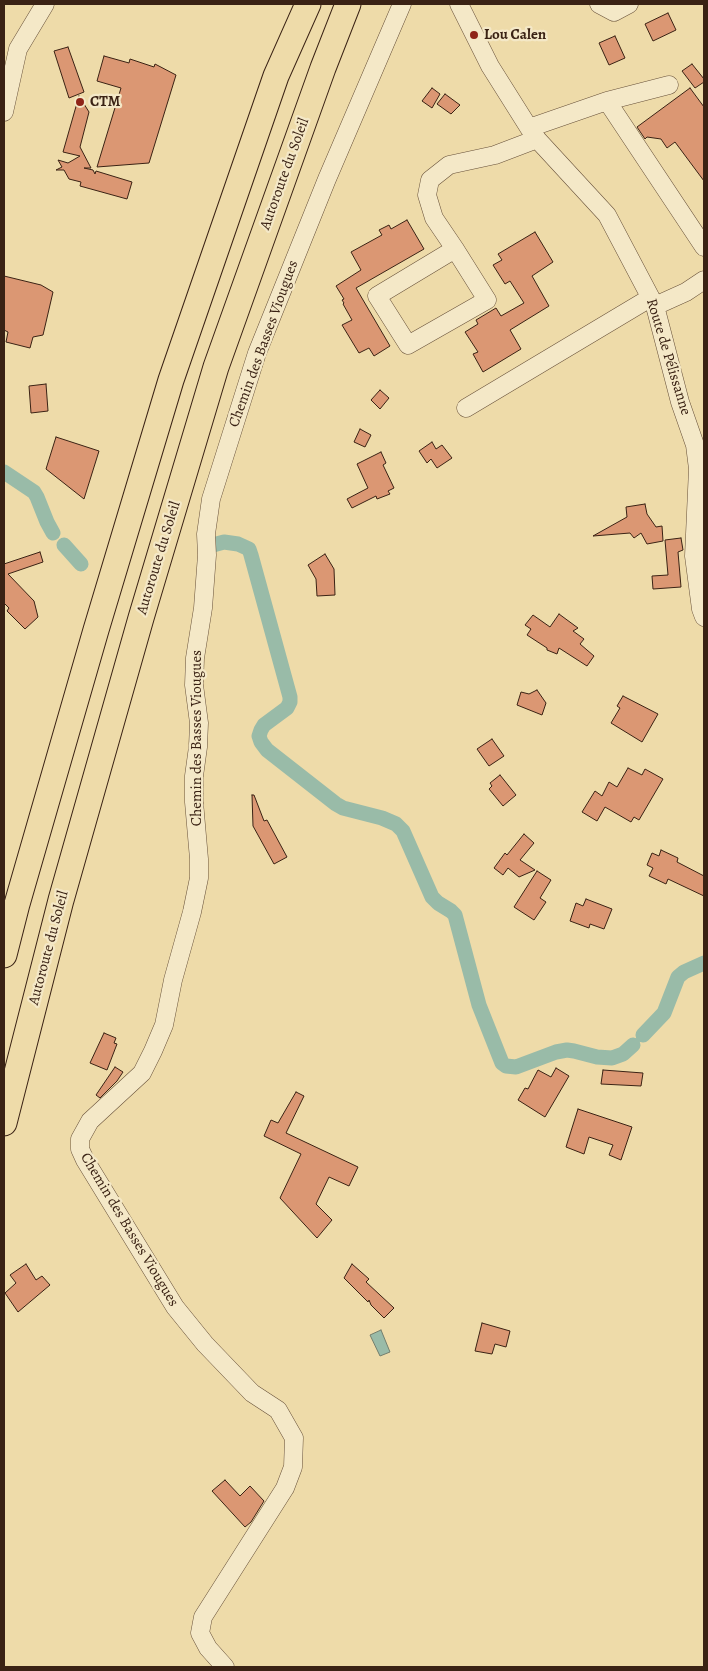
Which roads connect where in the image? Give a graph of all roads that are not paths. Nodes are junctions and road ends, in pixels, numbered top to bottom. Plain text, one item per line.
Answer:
1 (45, 4) edge
2 (308, 4) edge
3 (348, 4) edge
4 (402, 4) edge
5 (460, 4) edge
6 (599, 4) edge
7 (630, 4) edge
8 (669, 85) dead end
9 (607, 100) junction
10 (4, 112) edge
11 (533, 134) junction
12 (704, 246) edge
13 (455, 249) junction
14 (704, 280) edge
15 (652, 302) junction
16 (466, 408) dead end
17 (704, 617) edge
18 (4, 955) edge
19 (4, 1123) edge
20 (225, 1667) edge

1 - 10 street
2 - 18 highway
3 - 19 highway, Autoroute du Soleil
4 - 20 street, Chemin des Basses Viougues
5 - 11 street, Route de Pélissanne
6 - 7 street
8 - 9 street
9 - 11 street
9 - 12 street
11 - 13 street
11 - 15 street, Route de Pélissanne
13 - 13 street
14 - 15 street
15 - 16 street
15 - 17 street, Route de Pélissanne

